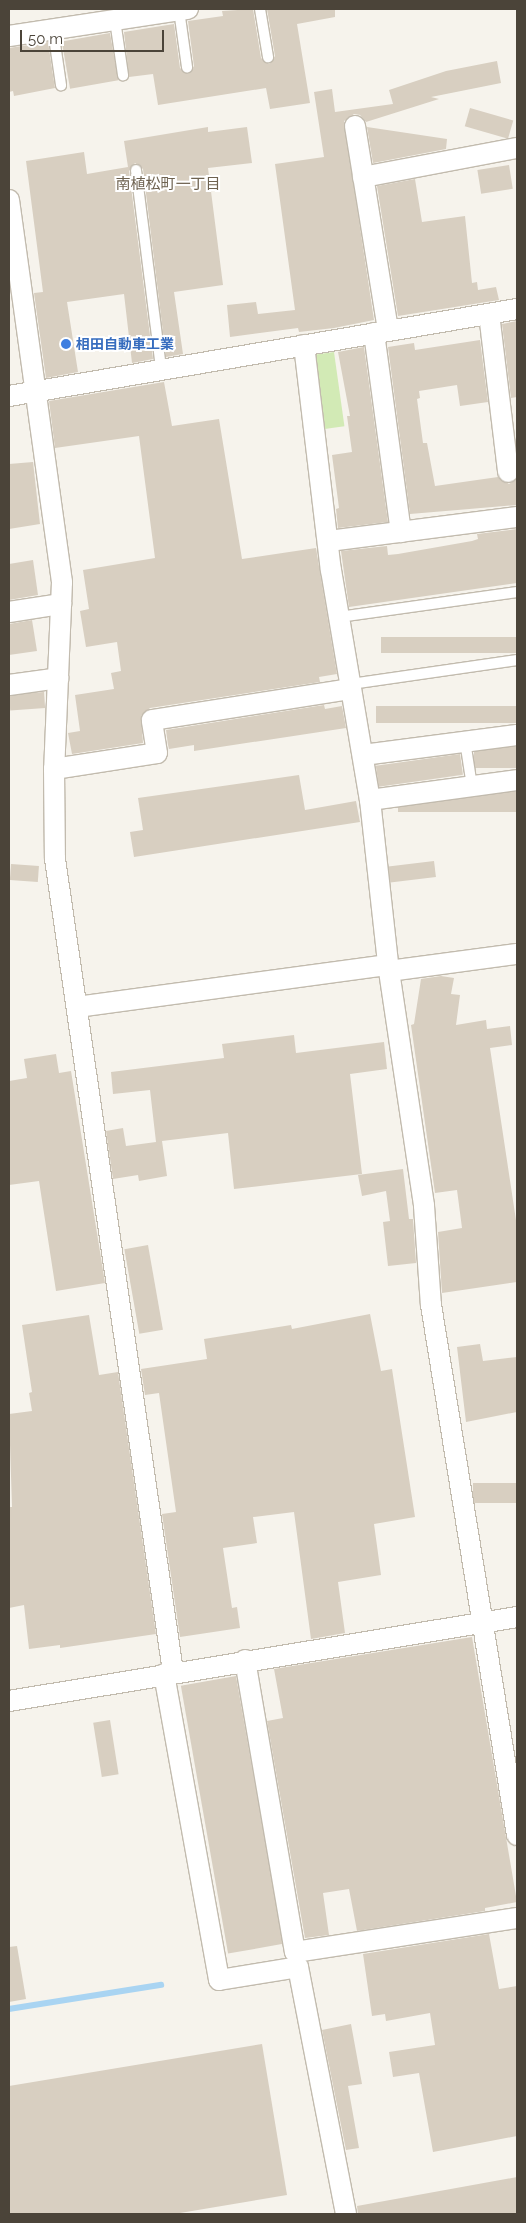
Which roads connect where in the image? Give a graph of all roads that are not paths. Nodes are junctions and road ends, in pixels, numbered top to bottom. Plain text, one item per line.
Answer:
1 (184, 9) edge
2 (260, 9) edge
3 (115, 20) junction
4 (53, 30) junction
5 (9, 36) edge
6 (268, 57) dead end
7 (187, 67) dead end
8 (123, 75) dead end
9 (61, 85) dead end
10 (355, 126) dead end
11 (517, 148) edge
12 (136, 170) dead end
13 (363, 176) junction
14 (9, 200) edge
15 (517, 309) edge
16 (489, 314) junction
17 (381, 332) junction
18 (304, 345) junction
19 (161, 369) junction
20 (36, 390) junction
21 (9, 396) edge
22 (508, 472) dead end
23 (517, 517) edge
24 (401, 532) junction
25 (329, 541) junction
26 (517, 592) edge
27 (61, 604) junction
28 (9, 612) edge
29 (339, 617) junction
30 (517, 660) edge
31 (59, 678) junction
32 (9, 685) edge
33 (351, 686) junction
34 (517, 734) edge
35 (465, 741) junction
36 (363, 755) junction
37 (54, 768) junction
38 (517, 780) edge
39 (472, 786) junction
40 (370, 800) junction
41 (517, 954) edge
42 (388, 968) junction
43 (77, 1007) junction
44 (517, 1617) edge
45 (480, 1622) junction
46 (245, 1660) junction
47 (169, 1673) junction
48 (9, 1702) edge
49 (517, 1835) edge
50 (517, 1918) edge
51 (346, 2214) edge

1 - 3 street
1 - 7 lane
2 - 6 lane
3 - 4 street
3 - 8 lane
4 - 5 street
4 - 9 lane
10 - 13 street
11 - 13 street
12 - 19 lane
13 - 17 street
14 - 20 street
15 - 16 street
16 - 17 street
16 - 22 street
17 - 18 street
17 - 24 street
18 - 19 street
18 - 25 street
19 - 20 street
20 - 21 street
20 - 27 street
23 - 24 street
24 - 25 street
25 - 29 street
26 - 29 lane
27 - 28 street
27 - 31 street
29 - 33 street
30 - 33 lane
31 - 32 street
31 - 37 street
33 - 36 street
33 - 37 street
34 - 35 street
35 - 36 street
35 - 39 lane
36 - 40 street
37 - 43 street
38 - 39 street
39 - 40 street
40 - 42 street
41 - 42 street
42 - 43 street
42 - 45 street
43 - 47 street
44 - 45 street
45 - 46 street
45 - 49 street
46 - 47 street
46 - 50 street
47 - 48 street
47 - 51 street

